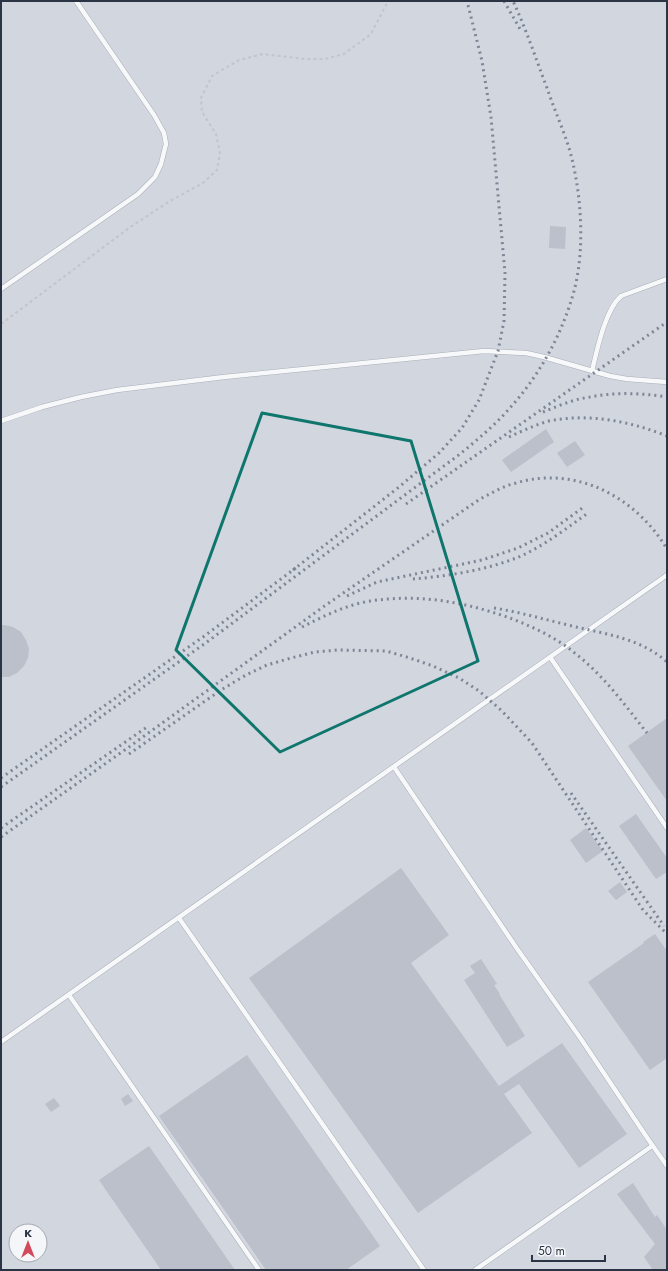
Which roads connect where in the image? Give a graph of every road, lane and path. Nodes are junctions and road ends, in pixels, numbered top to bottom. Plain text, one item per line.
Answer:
1 (76, 1) edge
2 (388, 1) edge
3 (667, 279) edge
4 (1, 289) edge
5 (1, 324) edge
6 (592, 371) junction
7 (667, 382) edge
8 (1, 421) edge
9 (667, 575) edge
10 (550, 657) junction
11 (394, 767) junction
12 (667, 828) edge
13 (179, 918) junction
14 (69, 995) junction
15 (1, 1042) edge
16 (652, 1146) junction
17 (667, 1166) edge
18 (259, 1270) edge
19 (424, 1270) edge
20 (475, 1270) edge

1 - 4 lane
2 - 5 path
3 - 6 lane
6 - 7 lane
6 - 8 lane
9 - 10 lane
10 - 11 lane
10 - 12 lane
11 - 13 lane
11 - 16 lane
13 - 14 lane
13 - 19 lane
14 - 15 lane
14 - 18 lane
16 - 17 lane
16 - 20 lane

